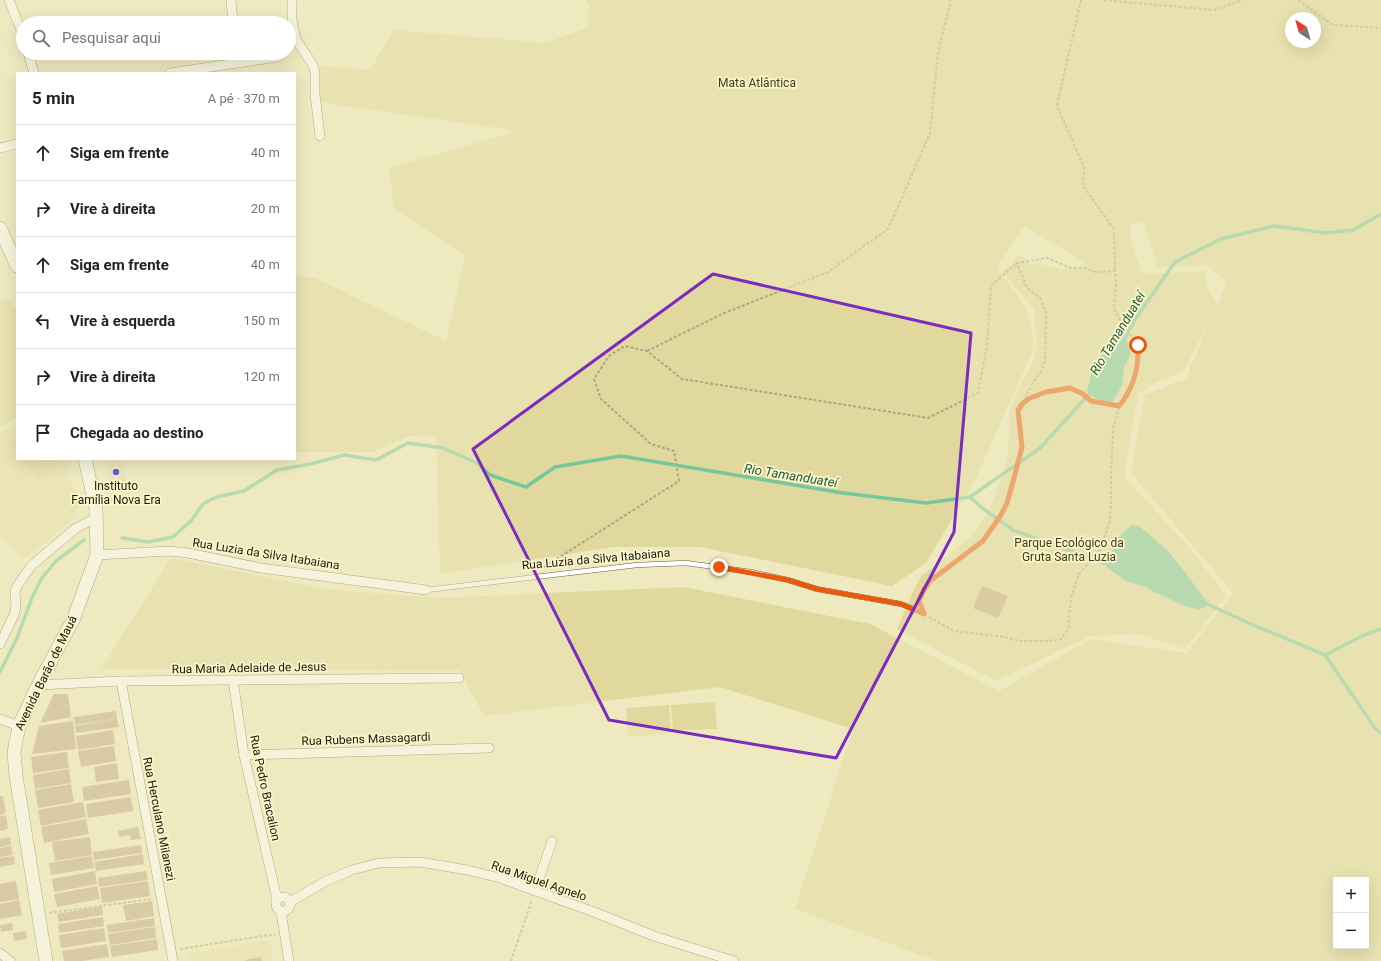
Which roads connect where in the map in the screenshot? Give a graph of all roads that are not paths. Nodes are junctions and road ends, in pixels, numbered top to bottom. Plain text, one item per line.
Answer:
1 (8, 0) edge
2 (231, 0) edge
3 (292, 0) edge
4 (232, 16) edge
5 (292, 16) edge
6 (16, 19) edge
7 (296, 40) edge
8 (30, 60) edge
9 (226, 60) edge
10 (34, 72) edge
11 (174, 72) edge
12 (320, 136) dead end
13 (16, 144) edge
14 (0, 148) edge
15 (0, 228) edge
16 (16, 264) edge
17 (85, 460) edge
18 (96, 518) junction
19 (97, 555) junction
20 (426, 590) joint
21 (924, 614) road end
22 (0, 644) edge
23 (459, 678) dead end
24 (233, 680) junction
25 (121, 681) junction
26 (38, 685) junction
27 (0, 719) edge
28 (19, 726) junction
29 (489, 748) dead end
30 (244, 755) junction
31 (552, 841) dead end
32 (535, 891) junction
33 (277, 900) junction
34 (290, 902) junction
35 (281, 912) junction
36 (0, 953) edge
37 (10, 961) edge
38 (46, 961) edge
39 (173, 961) edge
40 (289, 961) edge
41 (734, 961) edge

1 - 6 street
2 - 4 street
3 - 5 street
7 - 12 street
8 - 10 street
9 - 11 street
13 - 14 street
15 - 16 street
17 - 18 street, Avenida Barão de Mauá
18 - 19 street, Avenida Barão de Mauá
18 - 22 street
19 - 20 street, Rua Luzia da Silva Itabaiana
19 - 26 street, Avenida Barão de Mauá
20 - 21 lane, Rua Luzia da Silva Itabaiana
23 - 24 street, Rua Maria Adelaide de Jesus
24 - 25 street, Rua Maria Adelaide de Jesus
24 - 30 street, Rua Pedro Bracalion
25 - 26 street, Rua Maria Adelaide de Jesus
25 - 39 street, Rua Herculano Milanezi
26 - 28 street, Avenida Barão de Mauá
27 - 28 street
28 - 38 street, Avenida Barão de Mauá
29 - 30 street, Rua Rubens Massagardi
30 - 33 street, Rua Pedro Bracalion
31 - 32 street
32 - 34 street, Rua Miguel Agnelo
32 - 41 street, Rua Miguel Agnelo
33 - 34 street
33 - 35 street
34 - 35 street
35 - 40 street
36 - 37 street

